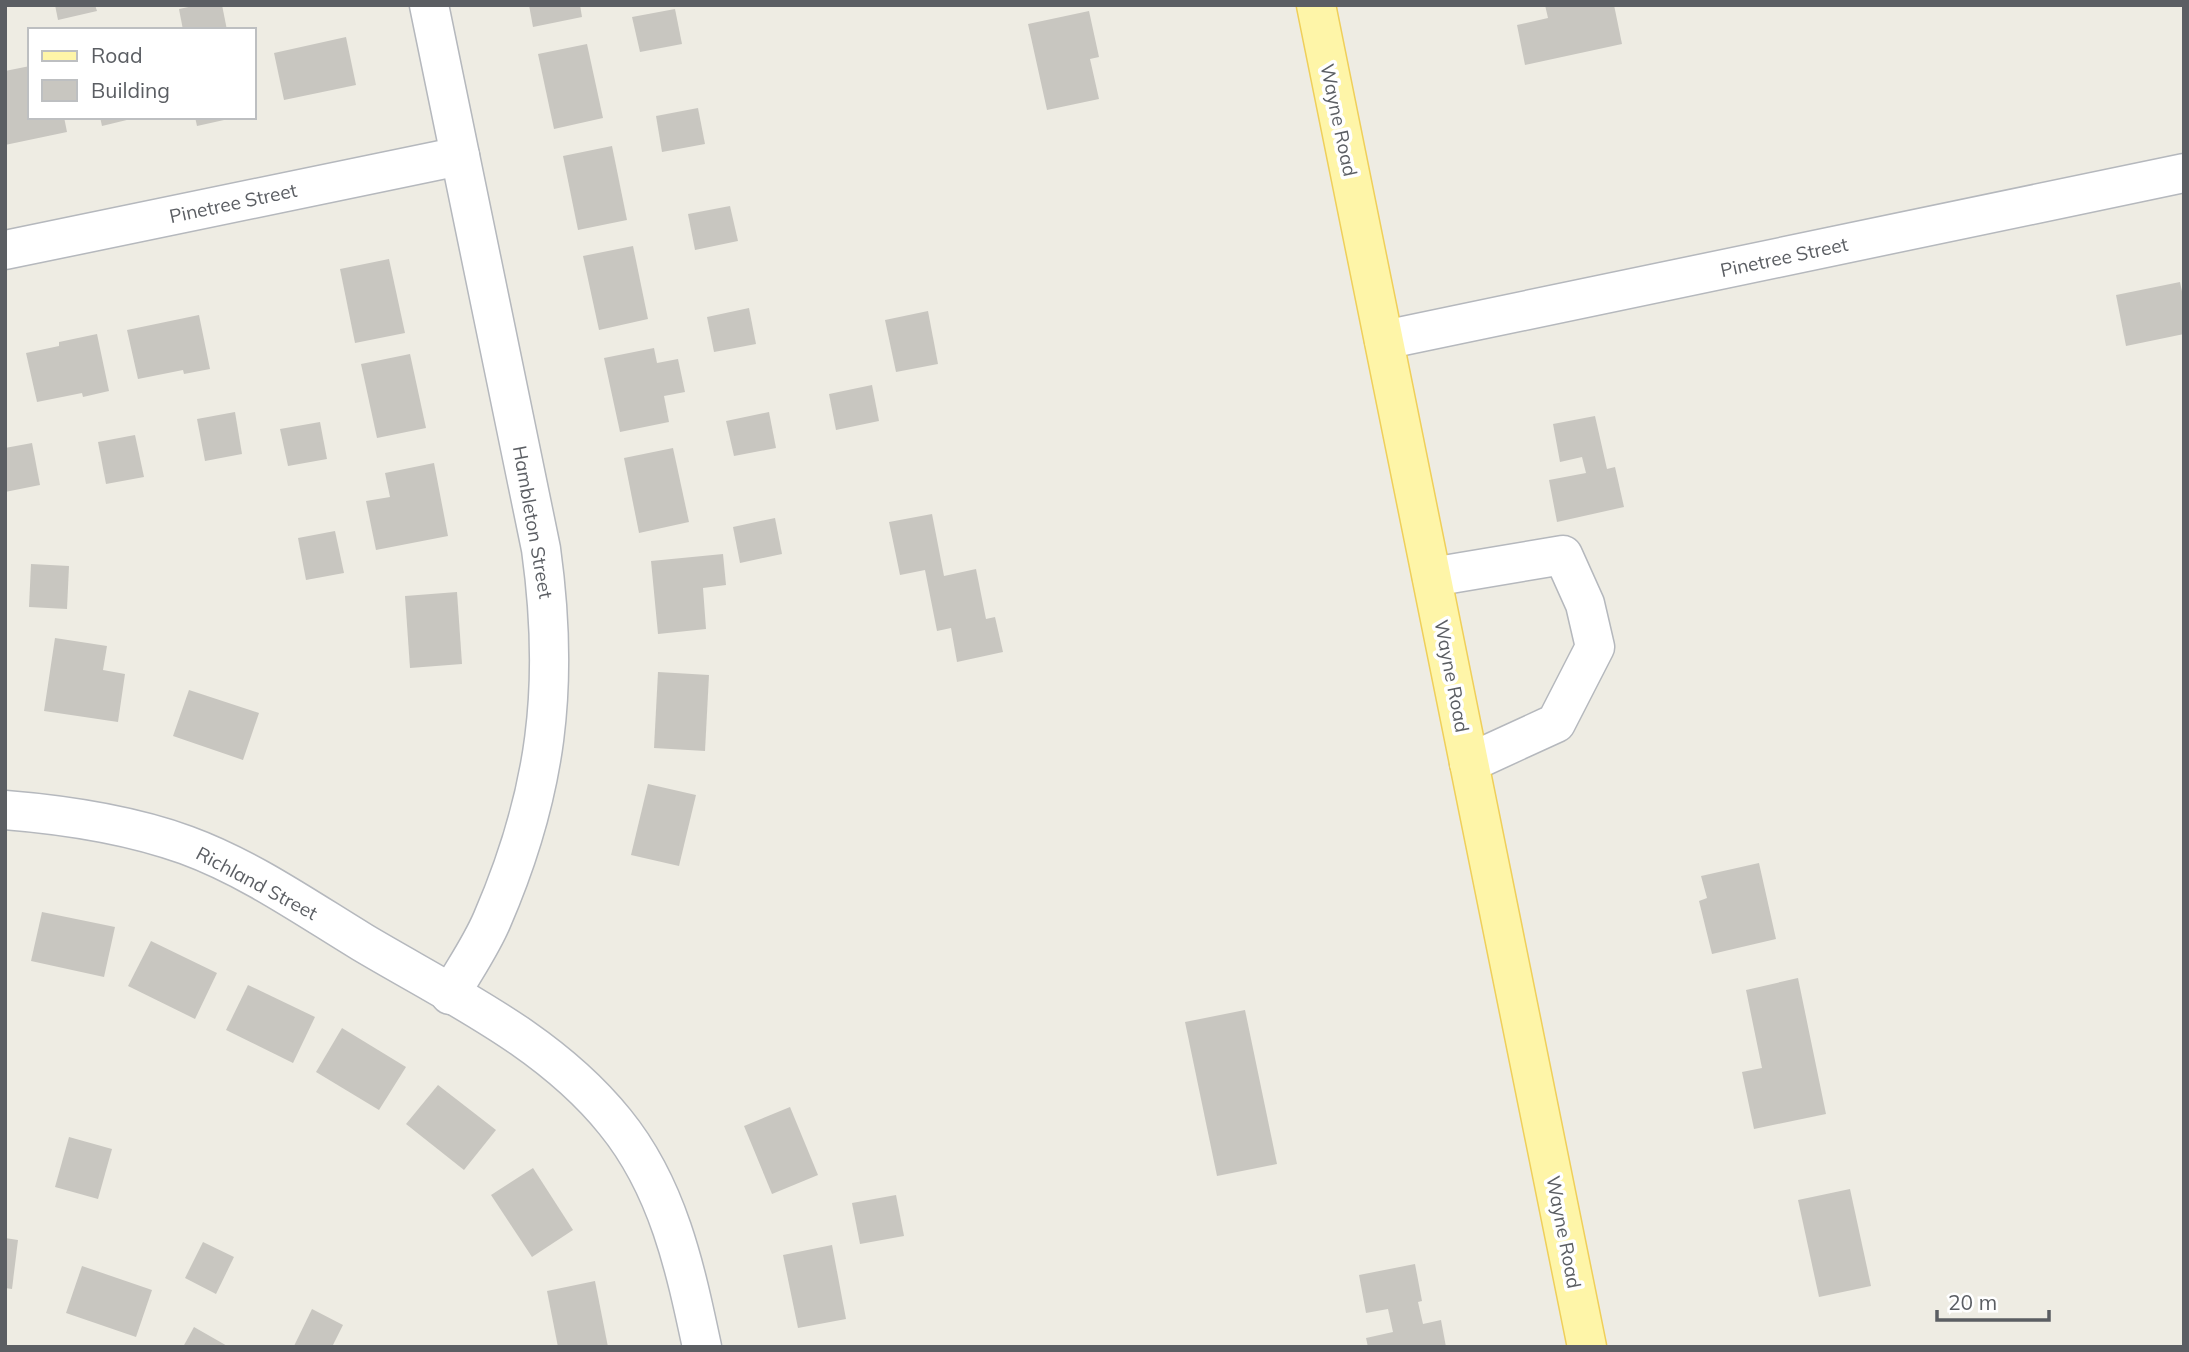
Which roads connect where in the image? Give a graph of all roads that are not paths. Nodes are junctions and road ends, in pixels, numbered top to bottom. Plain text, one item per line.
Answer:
1 (429, 5) edge
2 (1316, 5) edge
3 (460, 156) junction
4 (2184, 173) edge
5 (5, 250) edge
6 (1384, 340) junction
7 (1432, 577) junction
8 (1469, 763) junction
9 (5, 810) edge
10 (450, 995) junction
11 (702, 1347) edge
12 (1587, 1347) edge

1 - 3 street, Hambleton Street
2 - 6 main road, Wayne Road
3 - 5 street, Pinetree Street
3 - 10 street, Hambleton Street
4 - 6 street, Pinetree Street
6 - 7 main road, Wayne Road
7 - 8 main road, Wayne Road
7 - 8 street
8 - 12 main road, Wayne Road
9 - 10 street, Richland Street
10 - 11 street

